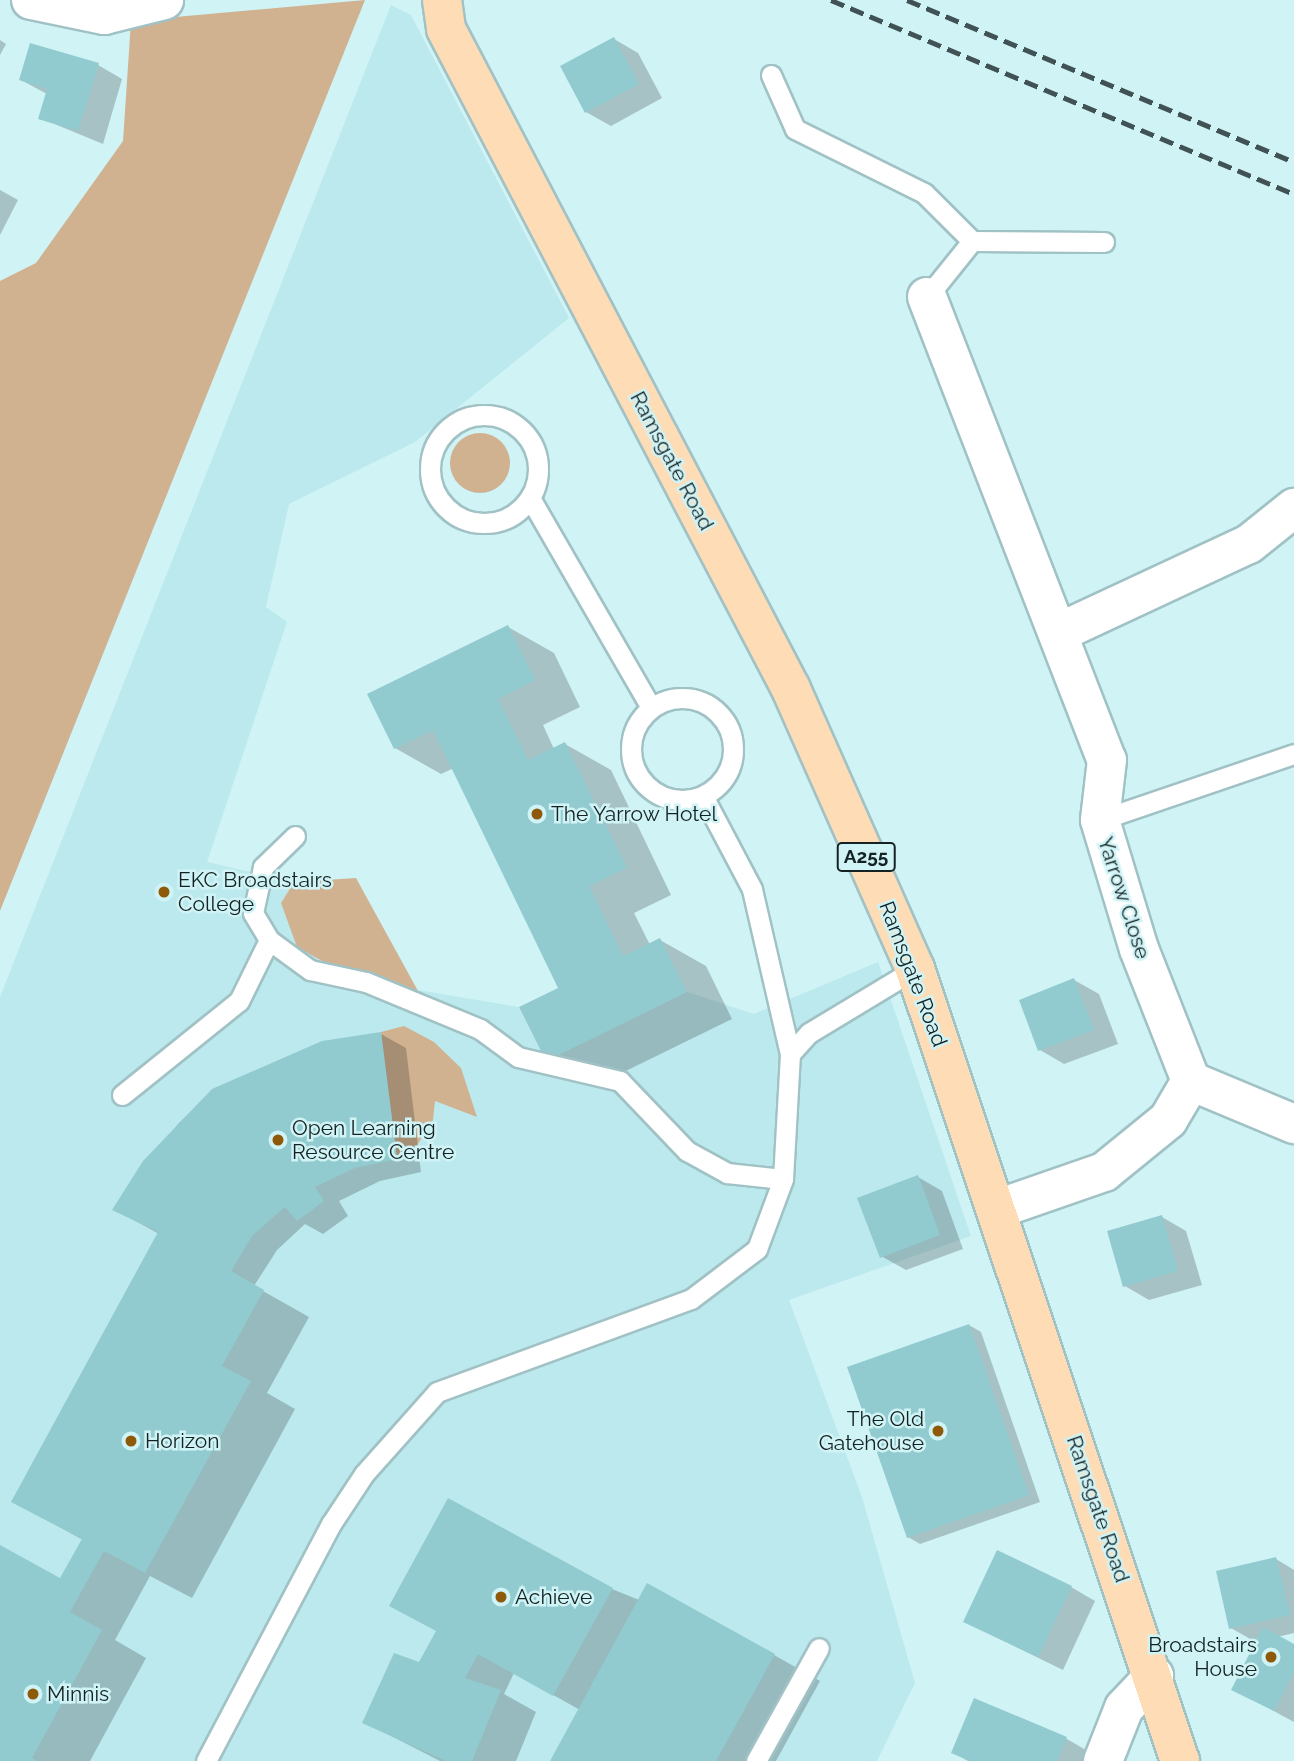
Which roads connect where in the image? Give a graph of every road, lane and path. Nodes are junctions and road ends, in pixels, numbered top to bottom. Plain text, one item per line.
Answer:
1 (31, 0) edge
2 (164, 0) edge
3 (442, 0) edge
4 (771, 75) dead end
5 (972, 241) junction
6 (1104, 242) dead end
7 (926, 297) joint
8 (530, 498) junction
9 (1294, 509) edge
10 (1060, 632) junction
11 (651, 708) junction
12 (1294, 754) edge
13 (703, 796) junction
14 (1100, 820) junction
15 (295, 836) dead end
16 (269, 940) junction
17 (915, 969) junction
18 (790, 1054) junction
19 (1191, 1081) junction
20 (122, 1095) dead end
21 (1294, 1124) edge
22 (782, 1179) junction
23 (997, 1209) junction
24 (819, 1648) dead end
25 (1154, 1676) junction
26 (206, 1761) edge
27 (756, 1761) edge
28 (1103, 1761) edge
29 (1180, 1761) edge

1 - 2 street
3 - 17 main road, Ramsgate Road / A255
4 - 5 lane
5 - 6 lane
5 - 7 lane
7 - 10 street, Yarrow Close
8 - 8 lane
8 - 11 lane
9 - 10 street
10 - 14 street, Yarrow Close
11 - 13 lane
11 - 13 lane
12 - 14 lane
13 - 18 lane
14 - 19 street, Yarrow Close
15 - 16 lane
16 - 20 lane
16 - 22 lane
17 - 18 lane
17 - 23 main road, Ramsgate Road / A255
18 - 22 lane
19 - 21 street
19 - 23 street
22 - 26 lane
23 - 25 main road, Ramsgate Road / A255
24 - 27 lane
25 - 28 street
25 - 29 main road, Ramsgate Road / A255

